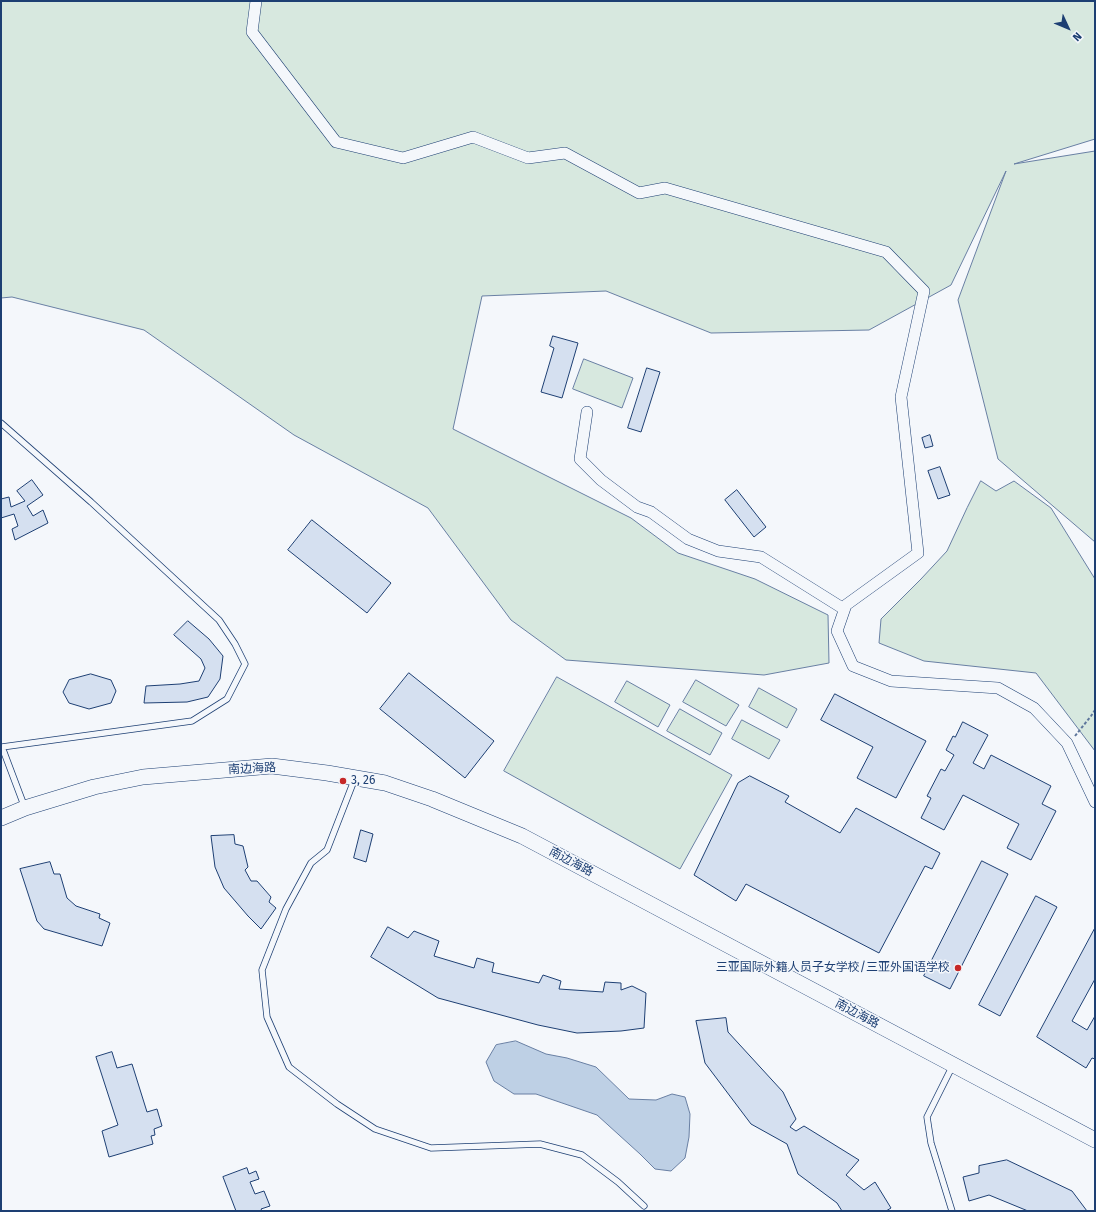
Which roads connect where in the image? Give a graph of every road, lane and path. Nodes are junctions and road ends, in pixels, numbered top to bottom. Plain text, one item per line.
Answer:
1 (256, 1) edge
2 (587, 412) dead end
3 (1, 423) edge
4 (844, 609) junction
5 (1095, 710) edge
6 (1066, 743) junction
7 (355, 778) junction
8 (1095, 802) edge
9 (25, 808) junction
10 (1, 818) edge
11 (953, 1065) junction
12 (1095, 1140) edge
13 (644, 1206) dead end
14 (952, 1211) edge

1 - 4 street
2 - 4 street
3 - 9 lane
4 - 6 street
5 - 6 path
6 - 8 street
7 - 9 street, 南边海路
7 - 11 street, 南边海路
7 - 13 lane
9 - 10 street, 南边海路
11 - 12 street, 南边海路
11 - 14 lane

